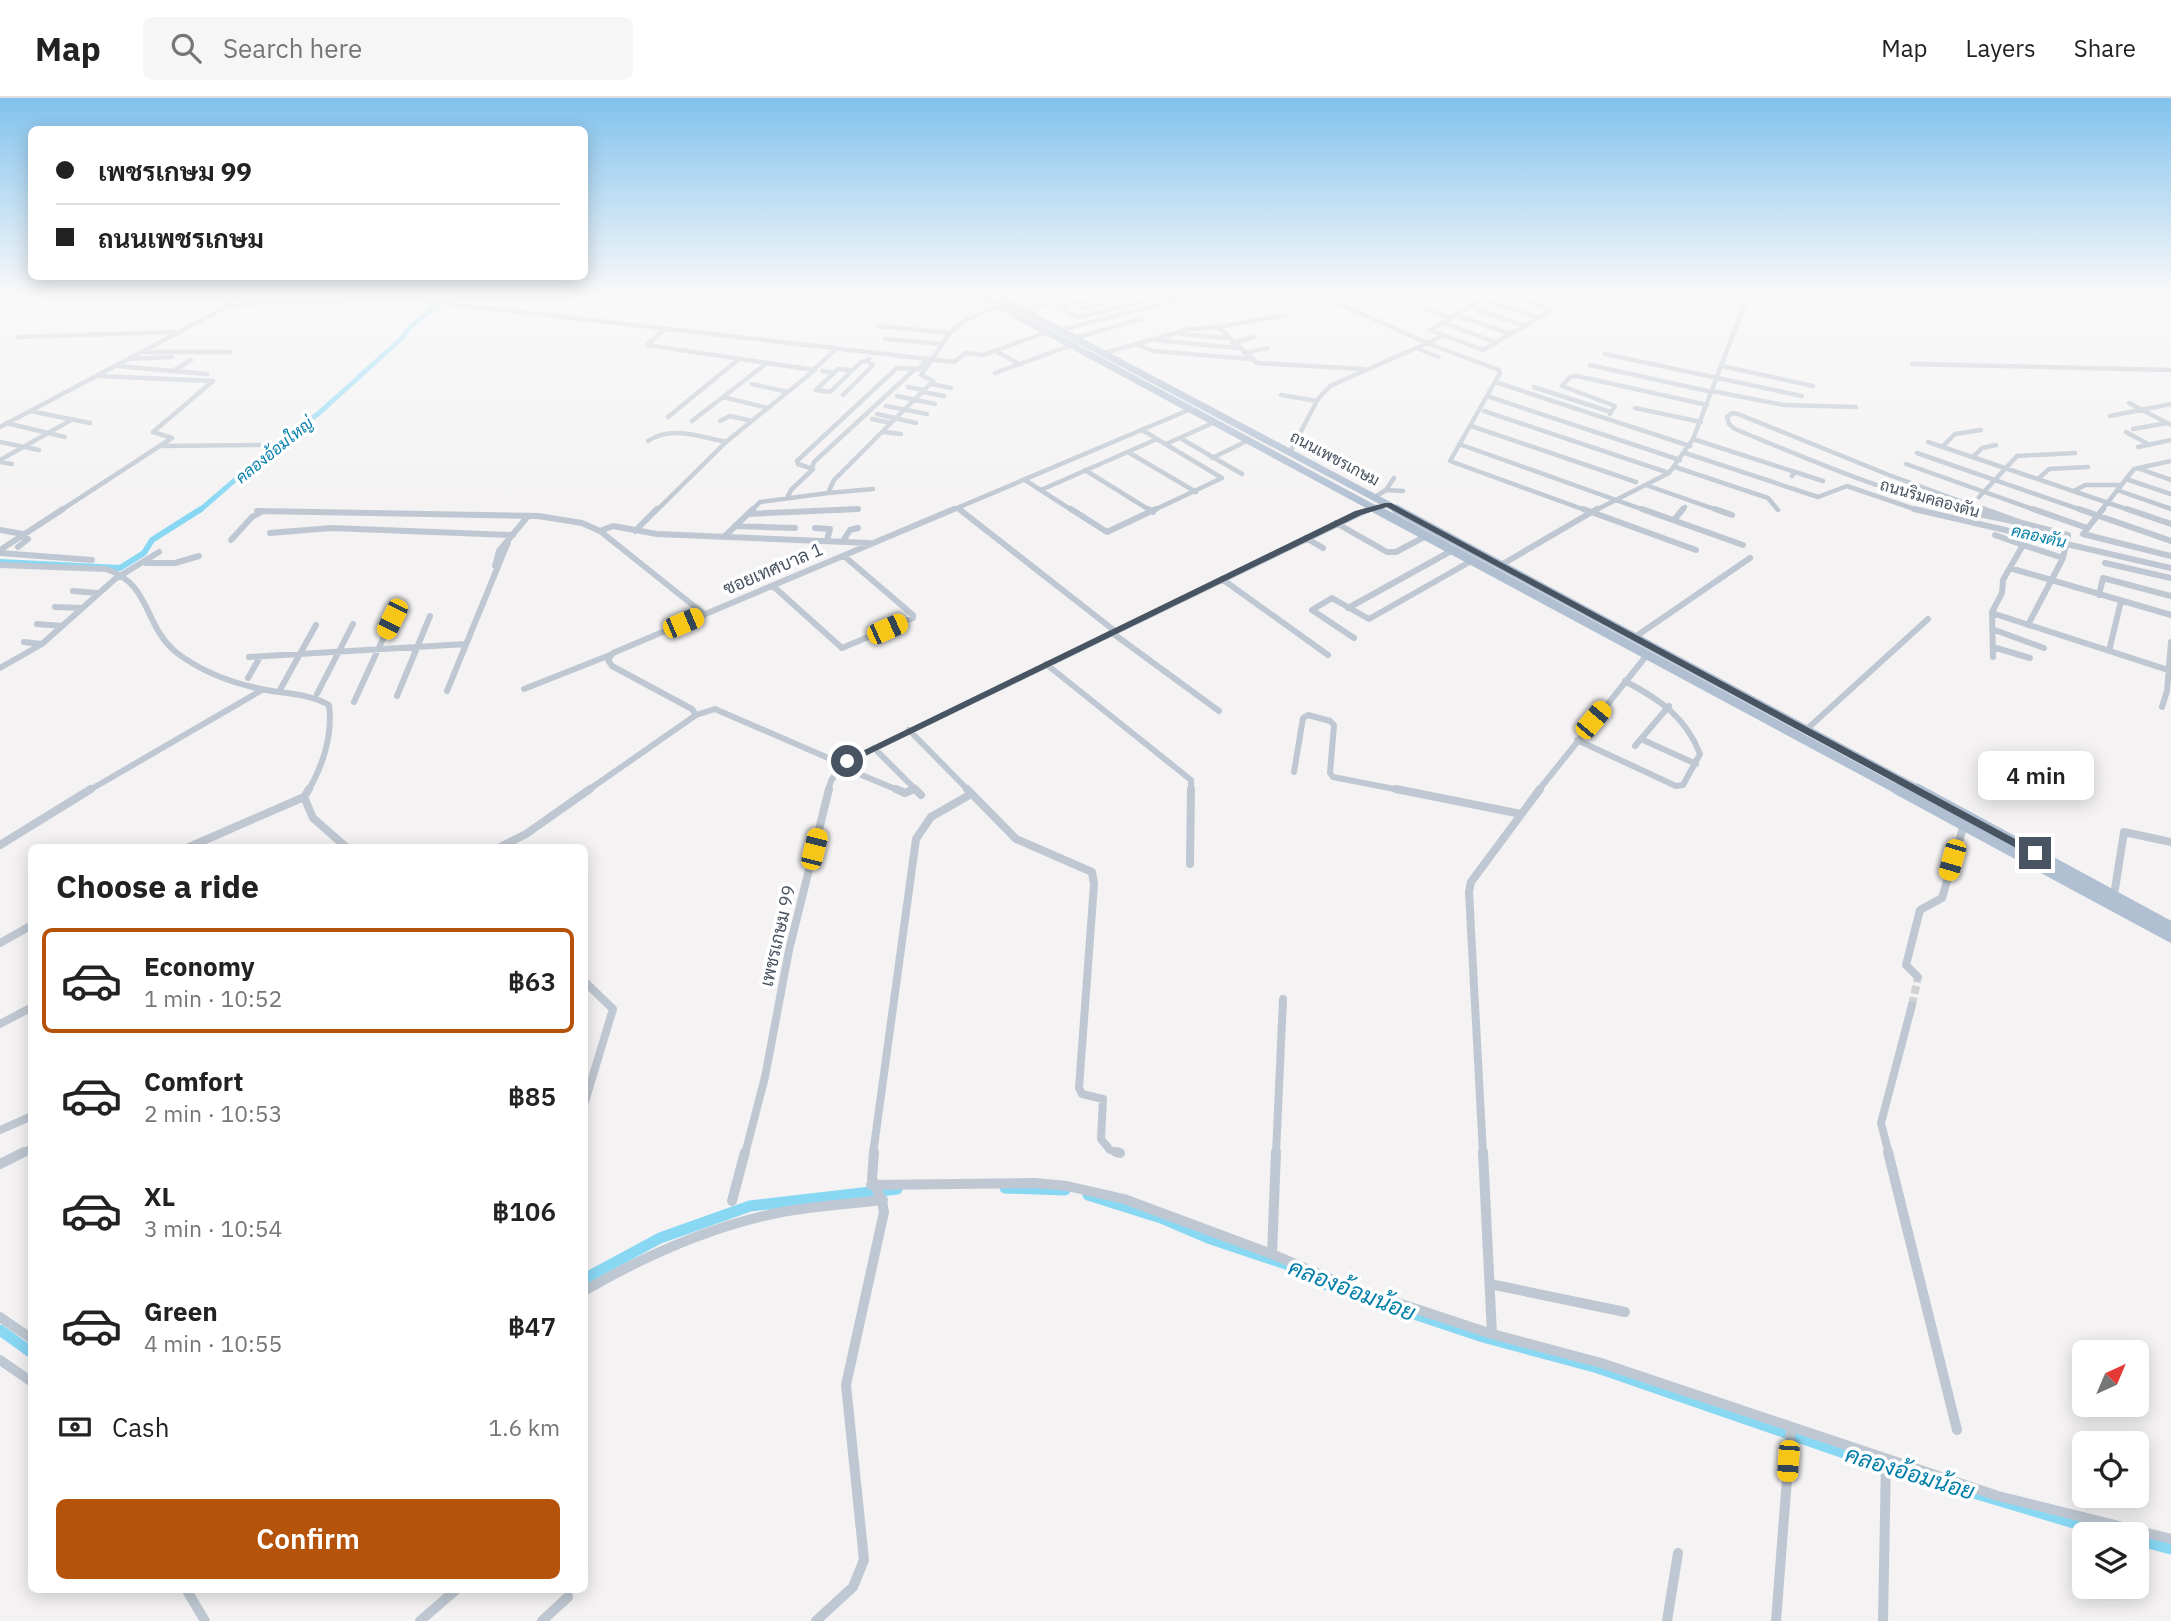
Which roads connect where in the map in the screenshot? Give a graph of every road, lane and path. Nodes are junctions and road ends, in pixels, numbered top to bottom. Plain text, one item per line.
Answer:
1 (118, 364) edge
2 (184, 364) edge
3 (733, 364) edge
4 (765, 364) edge
5 (774, 364) edge
6 (821, 364) edge
7 (858, 364) edge
8 (871, 364) edge
9 (923, 364) edge
10 (926, 364) edge
11 (1020, 364) edge
12 (1114, 364) edge
13 (1125, 364) edge
14 (1262, 364) edge
15 (1378, 364) edge
16 (1480, 364) edge
17 (1485, 364) edge
18 (1644, 364) edge
19 (1654, 364) edge
20 (1590, 365) dead end
21 (1912, 365) dead end
22 (114, 366) junction
23 (1722, 366) joint
24 (1475, 368) dead end
25 (915, 369) junction
26 (1365, 369) junction
27 (175, 370) junction
28 (815, 370) junction
29 (851, 370) junction
30 (2171, 370) edge
31 (822, 371) dead end
32 (834, 373) junction
33 (995, 373) dead end
34 (207, 374) dead end
35 (96, 376) junction
36 (1639, 376) junction
37 (1717, 378) junction
38 (1495, 382) junction
39 (752, 384) dead end
40 (931, 384) junction
41 (1813, 386) dead end
42 (908, 387) dead end
43 (1534, 387) dead end
44 (951, 388) dead end
45 (1632, 388) junction
46 (1543, 390) junction
47 (923, 391) junction
48 (1712, 391) junction
49 (788, 392) junction
50 (843, 395) dead end
51 (1281, 395) dead end
52 (897, 396) dead end
53 (944, 396) dead end
54 (1487, 396) junction
55 (1535, 396) junction
56 (1802, 396) dead end
57 (723, 397) junction
58 (1571, 399) junction
59 (915, 400) junction
60 (1317, 401) junction
61 (2129, 403) dead end
62 (934, 404) dead end
63 (2171, 404) edge
64 (1564, 405) junction
65 (1707, 405) junction
66 (886, 406) dead end
67 (1592, 406) junction
68 (1856, 407) dead end
69 (768, 408) junction
70 (1635, 408) dead end
71 (1191, 409) junction
72 (2141, 409) junction
73 (904, 410) junction
74 (30, 411) junction
75 (1484, 411) dead end
76 (1586, 412) junction
77 (1611, 412) junction
78 (877, 414) dead end
79 (926, 414) dead end
80 (2110, 416) dead end
81 (668, 417) dead end
82 (1605, 418) junction
83 (73, 419) junction
84 (872, 419) dead end
85 (692, 421) dead end
86 (720, 421) dead end
87 (752, 421) junction
88 (894, 421) junction
89 (1215, 422) junction
90 (1701, 422) junction
91 (6, 423) junction
92 (90, 423) dead end
93 (916, 423) dead end
94 (2169, 423) edge
95 (0, 426) edge
96 (1471, 426) junction
97 (2133, 429) dead end
98 (1142, 430) junction
99 (1981, 430) dead end
100 (883, 432) junction
101 (2126, 432) dead end
102 (49, 433) junction
103 (901, 435) dead end
104 (65, 437) dead end
105 (1180, 438) junction
106 (1157, 439) junction
107 (1693, 439) junction
108 (1249, 440) junction
109 (2171, 440) edge
110 (648, 441) dead end
111 (0, 442) edge
112 (726, 442) junction
113 (1928, 442) dead end
114 (1166, 444) junction
115 (1459, 444) junction
116 (259, 445) dead end
117 (2150, 445) junction
118 (161, 446) junction
119 (1690, 446) junction
120 (1996, 446) dead end
121 (23, 447) junction
122 (1942, 447) junction
123 (2138, 447) dead end
124 (39, 450) dead end
125 (1128, 452) junction
126 (1290, 452) junction
127 (1685, 453) junction
128 (1917, 453) dead end
129 (2075, 453) dead end
130 (1213, 457) junction
131 (1973, 457) junction
132 (1680, 460) junction
133 (0, 461) edge
134 (2171, 461) edge
135 (12, 464) dead end
136 (1199, 464) junction
137 (1906, 464) dead end
138 (1675, 467) junction
139 (2088, 467) dead end
140 (812, 468) junction
141 (2005, 468) junction
142 (2137, 468) junction
143 (1085, 470) junction
144 (1242, 474) dead end
145 (1669, 474) junction
146 (1891, 476) junction
147 (1394, 478) dead end
148 (2038, 479) junction
149 (1025, 480) junction
150 (1994, 480) junction
151 (2126, 480) junction
152 (2171, 480) edge
153 (1656, 481) junction
154 (1823, 481) dead end
155 (1636, 485) junction
156 (1646, 485) junction
157 (1880, 486) junction
158 (873, 488) dead end
159 (2119, 488) junction
160 (1041, 490) junction
161 (1386, 491) junction
162 (1403, 491) dead end
163 (2074, 491) junction
164 (1196, 492) junction
165 (828, 493) junction
166 (1981, 494) junction
167 (2171, 494) edge
168 (1375, 497) junction
169 (787, 498) junction
170 (1614, 499) junction
171 (2107, 503) junction
172 (1685, 507) dead end
173 (958, 508) junction
174 (1373, 508) junction
175 (859, 509) dead end
176 (2171, 509) edge
177 (1388, 510) junction
178 (1778, 510) dead end
179 (1153, 512) junction
180 (1590, 512) junction
181 (748, 514) junction
182 (1732, 515) dead end
183 (2096, 515) junction
184 (528, 516) junction
185 (1674, 520) junction
186 (1336, 523) junction
187 (2025, 524) junction
188 (2171, 524) edge
189 (736, 526) junction
190 (2131, 527) junction
191 (795, 528) dead end
192 (816, 528) dead end
193 (858, 528) dead end
194 (2087, 528) junction
195 (0, 530) edge
196 (600, 531) junction
197 (635, 531) junction
198 (270, 533) dead end
199 (23, 535) junction
200 (513, 535) junction
201 (1996, 535) dead end
202 (2125, 535) dead end
203 (1426, 536) junction
204 (724, 537) junction
205 (1306, 538) junction
206 (231, 540) dead end
207 (827, 540) junction
208 (843, 541) junction
209 (2171, 541) edge
210 (2068, 543) junction
211 (873, 544) junction
212 (1743, 545) dead end
213 (2022, 545) junction
214 (18, 547) dead end
215 (1323, 548) dead end
216 (1453, 550) junction
217 (1696, 550) dead end
218 (0, 552) edge
219 (159, 552) dead end
220 (199, 556) dead end
221 (844, 556) junction
222 (2171, 556) edge
223 (1750, 558) dead end
224 (2063, 558) junction
225 (92, 560) dead end
226 (1473, 561) junction
227 (145, 563) junction
228 (2105, 563) dead end
229 (0, 565) edge
230 (1501, 565) junction
231 (2115, 565) junction
232 (2171, 568) edge
233 (2010, 569) junction
234 (2146, 572) junction
235 (122, 574) junction
236 (2117, 576) dead end
237 (2171, 578) edge
238 (1222, 579) junction
239 (2051, 582) junction
240 (2149, 584) dead end
241 (773, 586) junction
242 (73, 591) dead end
243 (98, 593) junction
244 (2099, 595) junction
245 (2171, 596) edge
246 (2121, 601) junction
247 (55, 607) dead end
248 (81, 608) junction
249 (1348, 608) junction
250 (1992, 613) junction
251 (704, 614) junction
252 (2171, 615) edge
253 (430, 617) dead end
254 (392, 619) dead end
255 (1928, 619) dead end
256 (37, 624) dead end
257 (353, 624) dead end
258 (316, 625) dead end
259 (2028, 625) junction
260 (62, 626) junction
261 (1992, 629) junction
262 (1113, 631) junction
263 (1635, 637) junction
264 (1354, 638) dead end
265 (24, 642) dead end
266 (2171, 642) edge
267 (466, 643) junction
268 (42, 644) junction
269 (417, 647) junction
270 (1993, 647) junction
271 (2044, 648) dead end
272 (378, 649) junction
273 (2109, 651) junction
274 (338, 652) junction
275 (300, 654) junction
276 (610, 654) junction
277 (1328, 655) dead end
278 (1647, 655) junction
279 (249, 657) dead end
280 (260, 657) junction
281 (1993, 657) dead end
282 (2030, 658) dead end
283 (1046, 664) junction
284 (0, 668) edge
285 (2169, 670) edge
286 (248, 678) dead end
287 (1625, 681) junction
288 (281, 688) dead end
289 (524, 689) dead end
290 (263, 690) junction
291 (447, 691) dead end
292 (317, 694) dead end
293 (397, 696) dead end
294 (354, 702) dead end
295 (1670, 706) junction
296 (2162, 707) dead end
297 (1219, 711) dead end
298 (696, 715) junction
299 (1807, 729) junction
300 (909, 730) junction
301 (1641, 739) junction
302 (1577, 740) junction
303 (1635, 746) dead end
304 (874, 748) junction
305 (1696, 764) junction
306 (841, 765) junction
307 (1294, 772) dead end
308 (1893, 786) junction
309 (1922, 792) junction
310 (971, 794) junction
311 (304, 797) junction
312 (1521, 814) junction
313 (1962, 828) junction
314 (2171, 842) edge
315 (196, 844) edge
316 (339, 844) edge
317 (506, 844) edge
318 (0, 845) edge
319 (1190, 864) dead end
320 (2115, 889) junction
321 (2171, 919) edge
322 (28, 927) edge
323 (2171, 927) edge
324 (2171, 937) edge
325 (0, 943) edge
326 (2171, 944) edge
327 (1918, 977) tunnel mouth
328 (588, 985) edge
329 (1283, 999) dead end
330 (1912, 1005) tunnel mouth
331 (28, 1009) edge
332 (0, 1024) edge
333 (588, 1092) edge
334 (28, 1118) edge
335 (0, 1130) edge
336 (28, 1150) edge
337 (1120, 1153) dead end
338 (0, 1164) edge
339 (872, 1187) junction
340 (882, 1199) junction
341 (732, 1202) dead end
342 (1272, 1254) junction
343 (1490, 1284) junction
344 (588, 1289) edge
345 (1625, 1312) dead end
346 (0, 1317) edge
347 (1492, 1334) junction
348 (28, 1336) edge
349 (0, 1360) edge
350 (28, 1379) edge
351 (1958, 1430) dead end
352 (1791, 1431) junction
353 (1886, 1464) junction
354 (2171, 1539) edge
355 (1678, 1553) dead end
356 (188, 1593) edge
357 (452, 1593) edge
358 (568, 1597) dead end
359 (205, 1621) edge
360 (420, 1621) edge
361 (542, 1621) edge
362 (816, 1621) edge
363 (1667, 1621) edge
364 (1776, 1621) edge
365 (1882, 1621) edge

1 - 22 street
2 - 27 street
3 - 81 street
4 - 57 street
5 - 28 street
6 - 28 street
7 - 29 street
8 - 50 street
9 - 25 street
10 - 40 street
11 - 33 street
12 - 71 main road, ถนนเพชรเกษม
13 - 126 main road, ถนนเพชรเกษม
14 - 26 street
15 - 26 street
16 - 24 street
17 - 38 street
18 - 36 street
19 - 37 street
20 - 36 street
21 - 30 street
22 - 27 street
22 - 35 street
23 - 37 street
23 - 41 street
25 - 140 street
25 - 140 street
26 - 60 street
27 - 34 street
28 - 49 street
29 - 32 street
29 - 32 street
31 - 32 street
35 - 74 street
35 - 118 street
36 - 45 street
36 - 48 street
37 - 48 street
37 - 56 street
38 - 54 street
38 - 55 street
39 - 49 street
40 - 44 street
40 - 47 street
42 - 47 street
43 - 46 street
45 - 65 street
45 - 77 street
46 - 55 street
46 - 58 street
47 - 53 street
47 - 59 street
48 - 65 street
48 - 68 street
49 - 69 street
51 - 60 street
52 - 59 street
54 - 96 street
54 - 132 street
55 - 64 street
57 - 69 street
57 - 85 street
58 - 64 street
58 - 67 street
59 - 62 street
59 - 73 street
60 - 126 street
61 - 72 street
63 - 72 street
64 - 76 street
65 - 90 street
66 - 73 street
67 - 76 street
67 - 77 street
69 - 87 street
70 - 90 street
71 - 89 main road, ถนนเพชรเกษม
71 - 98 street, ซอยเทศบาล 1
72 - 80 street
72 - 94 street
73 - 79 street
73 - 88 street
74 - 83 street
74 - 91 street
75 - 145 street
76 - 82 street
77 - 82 street
78 - 88 street
82 - 119 street
83 - 92 street
83 - 102 street
84 - 88 street
86 - 87 street
87 - 112 street
88 - 93 street
88 - 100 street
89 - 105 street
89 - 108 main road, ถนนเพชรเกษม
90 - 107 street
91 - 95 street
91 - 102 street
94 - 97 street
96 - 115 street
96 - 155 street
98 - 106 street
98 - 149 street, ซอยเทศบาล 1
99 - 122 street
100 - 103 street
100 - 165 street
101 - 117 street
102 - 104 street
102 - 121 street
105 - 114 street
105 - 130 street
106 - 114 street
106 - 125 street
107 - 119 street
107 - 154 street
108 - 130 street
108 - 174 main road, ถนนเพชรเกษม
109 - 117 street
110 - 112 street
111 - 121 street
112 - 197 street
113 - 122 street
114 - 136 street
115 - 170 street
115 - 180 street
116 - 118 street
117 - 123 street
118 - 199 street
119 - 127 street
120 - 131 street
121 - 124 street
121 - 133 street
122 - 131 street
125 - 143 street
125 - 164 street
126 - 168 main road, ถนนเพชรเกษม
127 - 132 street
127 - 210 street, ถนนริมคลองตัน
128 - 150 street
129 - 141 street
130 - 136 street
130 - 144 street
131 - 141 street
132 - 138 street
133 - 135 street
134 - 142 street
136 - 164 street
137 - 166 street
138 - 145 street
138 - 178 street
139 - 148 street
140 - 169 street
141 - 148 street
141 - 150 street
142 - 151 street
142 - 152 street
143 - 160 street
143 - 179 street
145 - 153 street
146 - 157 street
146 - 157 street
146 - 187 street
147 - 161 street
148 - 163 street
149 - 160 street
149 - 173 street, ซอยเทศบาล 1
150 - 166 street
150 - 183 street
151 - 159 street
151 - 167 street
153 - 155 street
153 - 156 street
155 - 156 street
155 - 170 street
156 - 182 street
157 - 187 street
158 - 165 street
159 - 163 street
159 - 171 street
159 - 176 street
160 - 179 street
161 - 162 street
161 - 168 street
163 - 171 street
164 - 179 street
165 - 169 street
166 - 194 street
168 - 177 main road, ถนนเพชรเกษม
169 - 181 street
170 - 180 street
170 - 185 street
171 - 183 street
171 - 188 street
172 - 185 street
173 - 211 street, ซอยเทศบาล 1
173 - 262 street
174 - 177 main road, ถนนเพชรเกษม
174 - 186 street
175 - 181 street
177 - 203 main road, ถนนเพชรเกษม
177 - 230 main road
180 - 217 street
180 - 230 street
181 - 189 street
183 - 190 street
183 - 194 street
184 - 196 street
184 - 200 street
184 - 206 street
185 - 212 street
186 - 203 street
186 - 205 street
187 - 210 street
189 - 191 street
189 - 204 street
190 - 202 street
190 - 209 street
192 - 207 street
193 - 208 street
194 - 222 street
195 - 199 street
196 - 197 street
196 - 251 street
197 - 204 street
198 - 200 street
199 - 214 street
199 - 218 street
200 - 267 street
201 - 213 street
203 - 216 main road, ถนนเพชรเกษม
204 - 207 street
205 - 215 street
205 - 238 street
207 - 208 street
208 - 211 street
210 - 224 street
210 - 232 street, ถนนริมคลองตัน
211 - 221 street, ซอยเทศบาล 1
213 - 224 street
213 - 233 street
216 - 226 main road, ถนนเพชรเกษม
216 - 249 street
218 - 225 street
219 - 227 street
220 - 227 street
221 - 241 street, ซอยเทศบาล 1
221 - 241 street
223 - 263 street
224 - 239 street
226 - 249 street
226 - 278 main road, ถนนเพชรเกษม
227 - 235 street
228 - 231 street
229 - 235 street
230 - 263 main road
231 - 234 street
231 - 236 street
233 - 239 street
233 - 250 street
234 - 237 street
234 - 240 street
235 - 243 street
235 - 290 street
238 - 262 street
238 - 277 street
239 - 244 street
239 - 259 street
241 - 251 street, ซอยเทศบาล 1
242 - 243 street
243 - 248 street
244 - 245 street
244 - 246 street
246 - 252 street
246 - 273 street
247 - 248 street
248 - 260 street
249 - 264 street
250 - 259 street
250 - 261 street
251 - 276 street, ซอยเทศบาล 1
253 - 269 street
254 - 272 street
255 - 299 street
256 - 260 street
257 - 274 street
258 - 275 street
259 - 273 street
260 - 268 street
261 - 270 street
261 - 271 street
262 - 283 street
262 - 297 street
263 - 299 main road
265 - 268 street
266 - 285 street
267 - 269 street
267 - 291 street
268 - 284 street
269 - 272 street
269 - 293 street
270 - 281 street
270 - 282 street
272 - 274 street
272 - 294 street
273 - 285 street
274 - 275 street
274 - 292 street
275 - 280 street
275 - 288 street
276 - 289 street, ซอยเทศบาล 1
276 - 298 street
278 - 287 street
278 - 308 main road, ถนนเพชรเกษม
279 - 280 street
280 - 286 street
283 - 300 street
283 - 319 street
285 - 296 street
287 - 295 street
287 - 302 street
290 - 311 street
290 - 318 street
295 - 301 street
295 - 305 street
298 - 306 street
298 - 317 street
299 - 309 main road
300 - 304 street
300 - 310 street
301 - 303 street
301 - 305 street
302 - 305 street
302 - 312 street
304 - 306 street
304 - 306 street
306 - 341 street, เพชรเกษม 99
307 - 312 street
308 - 313 main road, ถนนเพชรเกษม
308 - 324 main road, ถนนเพชรเกษม
309 - 320 main road
309 - 323 main road
310 - 337 street
310 - 339 street
311 - 315 street
311 - 316 street
312 - 343 street
313 - 326 main road, ถนนเพชรเกษม
313 - 327 street
314 - 320 street
320 - 321 main road
322 - 325 street
328 - 333 street
329 - 342 street
330 - 351 street
331 - 332 street
334 - 335 street
336 - 338 street
339 - 340 street
339 - 342 street
340 - 344 street
340 - 362 street
342 - 347 street
343 - 345 street
343 - 347 street
346 - 348 street
347 - 352 street
349 - 350 street
352 - 353 street
352 - 364 street
353 - 354 street
353 - 365 street
355 - 363 street
356 - 359 street
357 - 360 street
358 - 361 street

